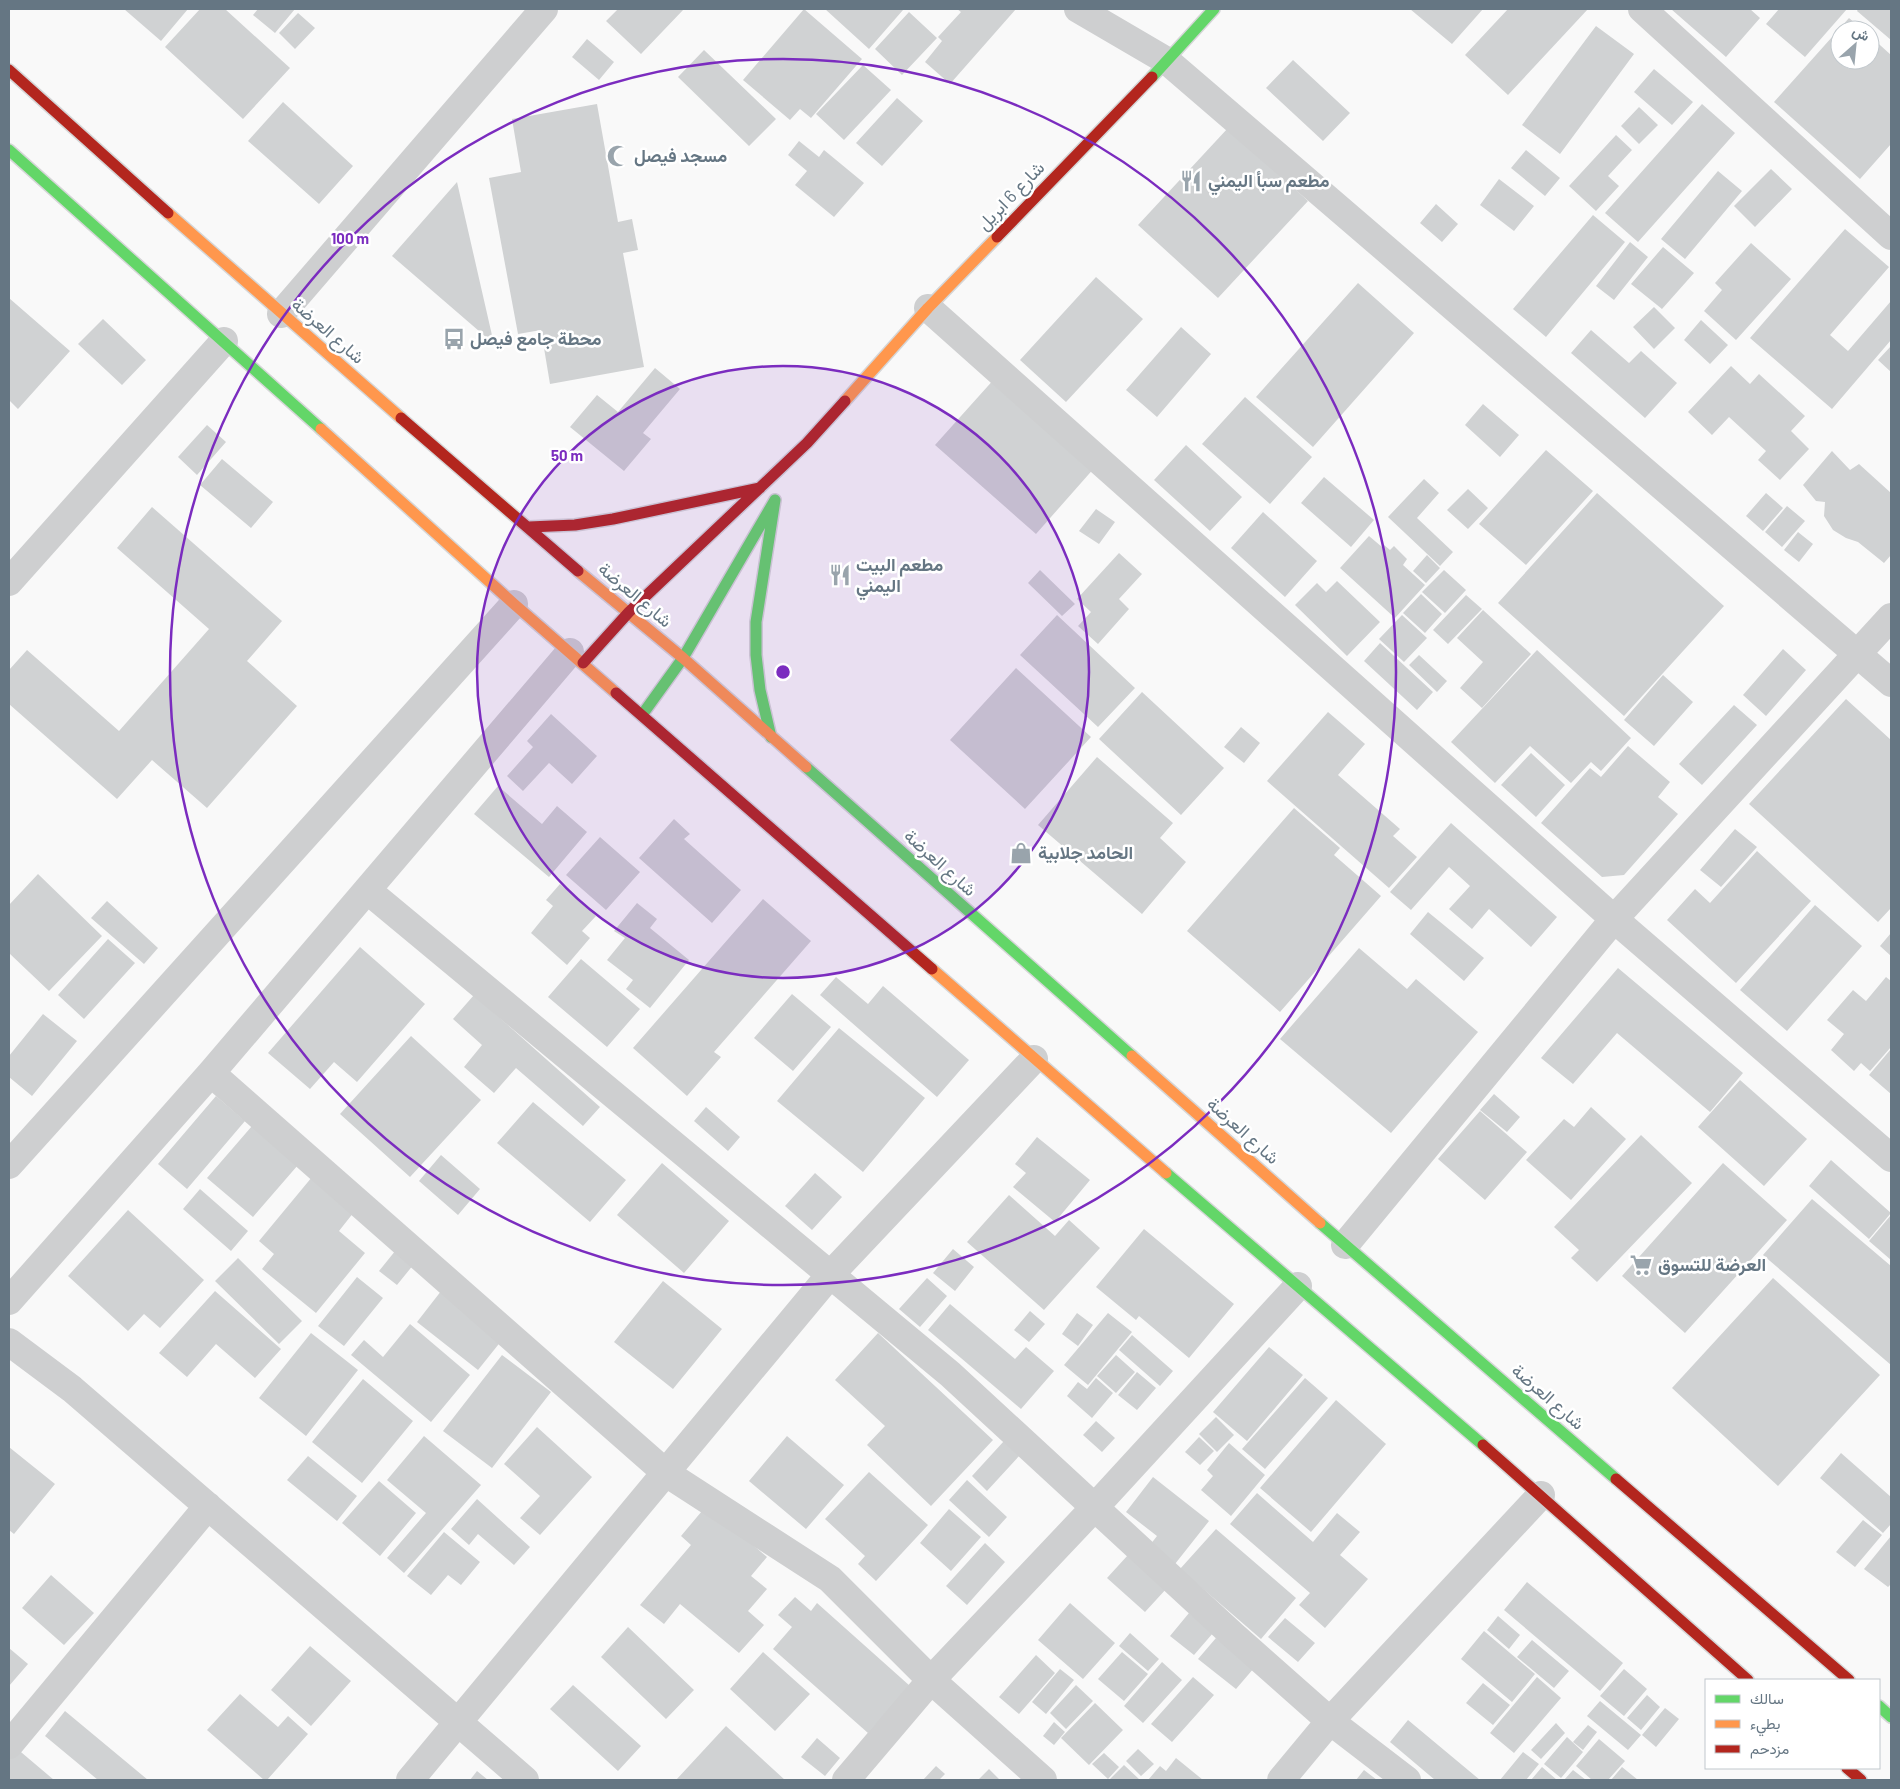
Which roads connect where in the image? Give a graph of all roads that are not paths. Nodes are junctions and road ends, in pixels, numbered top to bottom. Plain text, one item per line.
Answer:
1 (544, 9) edge
2 (1078, 9) edge
3 (1214, 9) edge
4 (1642, 9) edge
5 (1167, 61) junction
6 (9, 70) edge
7 (9, 150) edge
8 (1891, 236) edge
9 (928, 308) junction
10 (281, 314) junction
11 (224, 341) junction
12 (808, 443) junction
13 (789, 476) dead end
14 (760, 488) junction
15 (529, 527) junction
16 (9, 582) edge
17 (514, 604) junction
18 (629, 612) junction
19 (1891, 617) edge
20 (1858, 654) junction
21 (576, 658) junction
22 (683, 658) junction
23 (1891, 683) edge
24 (642, 715) junction
25 (771, 737) junction
26 (367, 890) junction
27 (1614, 919) junction
28 (1034, 1059) junction
29 (211, 1073) junction
30 (1891, 1158) edge
31 (9, 1165) edge
32 (1345, 1245) junction
33 (830, 1276) junction
34 (1298, 1286) junction
35 (9, 1301) edge
36 (9, 1342) edge
37 (666, 1473) junction
38 (1541, 1495) junction
39 (208, 1506) junction
40 (1094, 1508) junction
41 (1747, 1679) edge
42 (1848, 1679) edge
43 (931, 1680) junction
44 (1880, 1707) edge
45 (1891, 1717) edge
46 (1330, 1721) junction
47 (459, 1723) junction
48 (9, 1745) edge
49 (1847, 1769) edge
50 (410, 1780) edge
51 (525, 1780) edge
52 (846, 1780) edge
53 (1043, 1780) edge
54 (1281, 1780) edge
55 (1407, 1780) edge
56 (1860, 1780) edge

1 - 10 street
2 - 5 street
3 - 5 main road, شارع 6 ابريل
4 - 8 street
5 - 9 main road, شارع 6 ابريل
5 - 20 street
6 - 10 main road, شارع العرضة
7 - 11 main road
9 - 12 main road, شارع 6 ابريل
9 - 27 street
10 - 15 main road, شارع العرضة
11 - 16 street
11 - 17 main road
12 - 13 main road
12 - 14 main road
14 - 15 main road
14 - 18 main road
15 - 18 main road, شارع العرضة
17 - 21 main road
17 - 31 street
18 - 21 main road
18 - 22 main road, شارع العرضة
19 - 20 street
20 - 23 street
20 - 27 street
21 - 24 main road
21 - 26 street
22 - 24 main road
22 - 25 main road, شارع العرضة
22 - 25 main road
24 - 28 main road
25 - 32 main road, شارع العرضة
26 - 29 street
26 - 33 street
27 - 30 street
27 - 32 street
28 - 33 street
28 - 34 main road
29 - 35 street
29 - 37 street
32 - 42 main road, شارع العرضة
33 - 37 street
33 - 40 street
34 - 38 main road
34 - 40 street
36 - 39 street
37 - 43 street
37 - 47 street
38 - 41 main road
38 - 46 street
39 - 47 street
39 - 48 street
40 - 43 street
40 - 46 street
43 - 52 street
43 - 53 street
44 - 45 main road
46 - 54 street
46 - 55 street
47 - 50 street
47 - 51 street
49 - 56 main road

